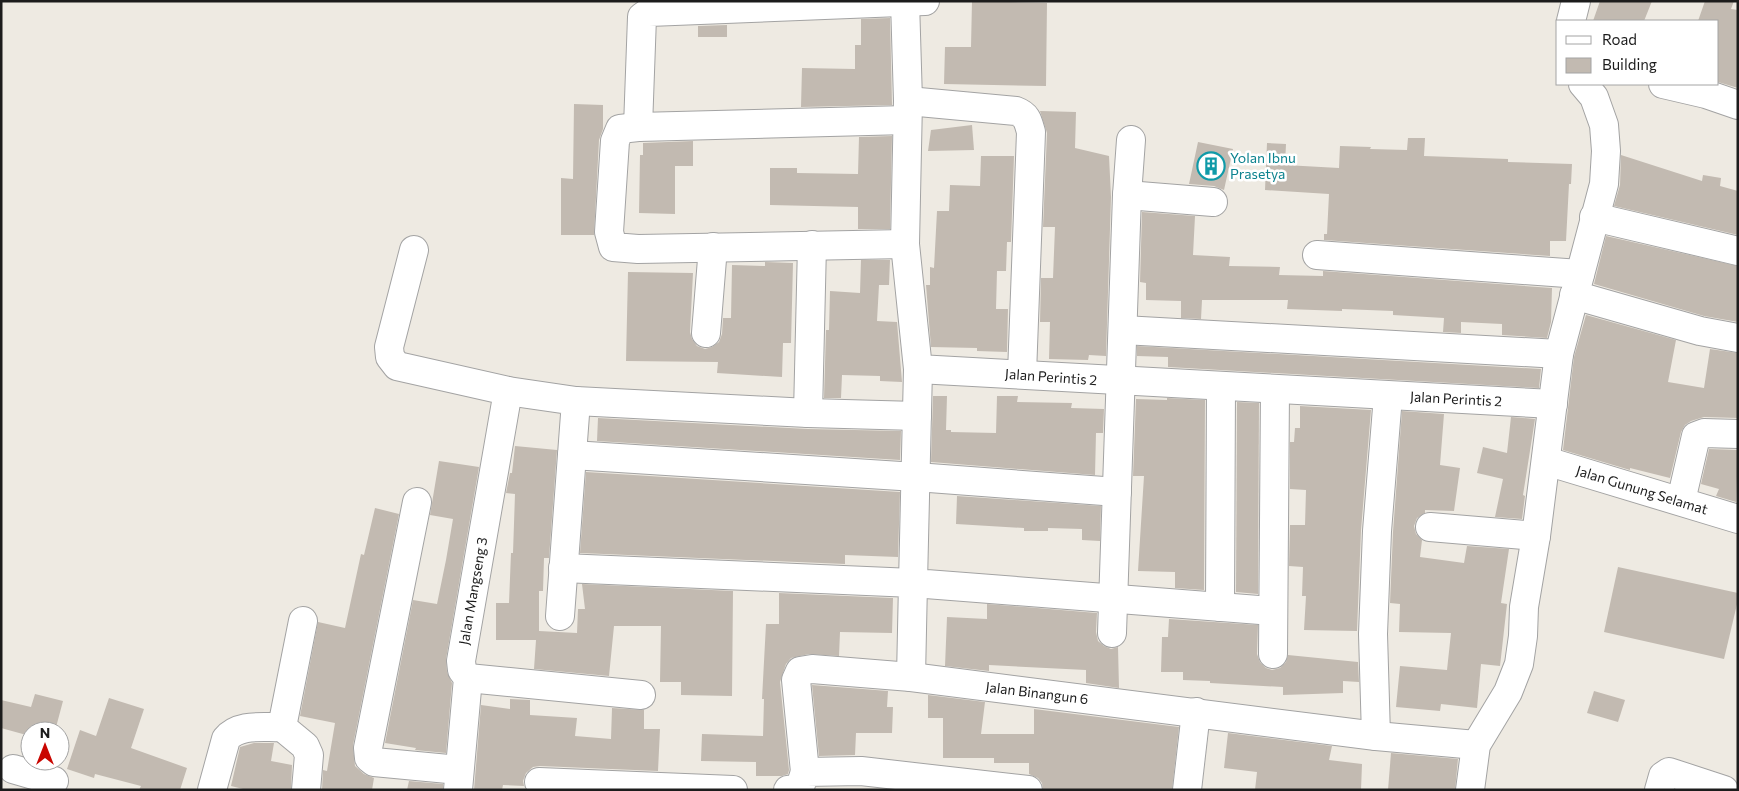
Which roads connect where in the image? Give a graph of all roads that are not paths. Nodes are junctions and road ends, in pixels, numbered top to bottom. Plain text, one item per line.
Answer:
1 (1576, 1) edge
2 (912, 2) edge
3 (1571, 20) edge
4 (1584, 85) edge
5 (1667, 85) edge
6 (1738, 105) edge
7 (908, 111) junction
8 (638, 127) junction
9 (1131, 140) dead end
10 (1127, 196) junction
11 (1213, 202) dead end
12 (1594, 218) junction
13 (905, 244) junction
14 (812, 245) junction
15 (713, 247) junction
16 (414, 250) dead end
17 (1738, 251) edge
18 (1317, 255) dead end
19 (1577, 285) junction
20 (1123, 330) junction
21 (706, 333) dead end
22 (1738, 338) edge
23 (1559, 354) junction
24 (918, 369) junction
25 (1022, 374) junction
26 (1121, 382) junction
27 (1222, 387) junction
28 (1275, 390) junction
29 (508, 391) junction
30 (1388, 396) junction
31 (576, 402) junction
32 (1553, 404) junction
33 (808, 413) junction
34 (917, 416) junction
35 (1738, 434) edge
36 (572, 455) junction
37 (1546, 461) junction
38 (916, 477) junction
39 (1117, 492) junction
40 (1681, 501) junction
41 (417, 502) dead end
42 (1738, 520) edge
43 (1430, 527) dead end
44 (1536, 536) junction
45 (563, 568) junction
46 (913, 583) junction
47 (1113, 598) junction
48 (1220, 607) junction
49 (1273, 611) junction
50 (560, 616) dead end
51 (303, 621) dead end
52 (1112, 633) dead end
53 (1273, 654) dead end
54 (911, 677) junction
55 (468, 678) junction
56 (641, 695) dead end
57 (1196, 712) junction
58 (282, 727) junction
59 (1376, 736) junction
60 (1476, 745) junction
61 (13, 769) dead end
62 (55, 777) edge
63 (458, 780) edge
64 (797, 781) edge
65 (860, 781) edge
66 (539, 782) dead end
67 (959, 786) edge
68 (212, 790) edge
69 (306, 790) edge
70 (733, 790) edge
71 (1028, 790) edge
72 (1187, 790) edge
73 (1470, 790) edge
74 (1659, 790) edge
75 (1724, 790) edge

1 - 3 street
2 - 7 street
2 - 8 street
4 - 12 street
5 - 6 street
7 - 8 street
7 - 13 street
7 - 25 street
8 - 15 street
9 - 10 street
10 - 11 street
10 - 20 street
12 - 17 street
12 - 19 street
13 - 14 street
13 - 24 street
14 - 15 street
14 - 33 street
15 - 21 street
16 - 29 street
18 - 19 street
19 - 22 street
19 - 23 street
20 - 23 street
20 - 26 street
23 - 32 street
24 - 25 street, Jalan Perintis 2
24 - 34 street
25 - 26 street, Jalan Perintis 2
26 - 27 street, Jalan Perintis 2
26 - 39 street
27 - 28 street, Jalan Perintis 2
27 - 48 street
28 - 30 street, Jalan Perintis 2
28 - 49 street
29 - 31 street
29 - 55 street, Jalan Mangseng 3
30 - 32 street, Jalan Perintis 2
30 - 59 street
31 - 33 street
31 - 36 street
32 - 37 street
33 - 34 street
34 - 38 street
35 - 40 street
36 - 38 street
36 - 45 street
37 - 40 street, Jalan Gunung Selamat
37 - 44 street
38 - 39 street
38 - 46 street
39 - 47 street
40 - 42 street, Jalan Gunung Selamat
41 - 63 street
43 - 44 street
44 - 60 street
45 - 46 street
45 - 50 street
46 - 47 street
46 - 54 street
47 - 48 street
47 - 52 street
48 - 49 street
49 - 53 street
51 - 58 street
54 - 57 street, Jalan Binangun 6
54 - 64 street, Jalan Binangun 6
55 - 56 street
55 - 63 street, Jalan Mangseng 3
57 - 59 street, Jalan Binangun 6
57 - 72 street
58 - 68 street
58 - 69 street
59 - 60 street, Jalan Binangun 6
60 - 73 street
61 - 62 street
64 - 65 street
65 - 67 street
66 - 70 street
67 - 71 street
74 - 75 street

